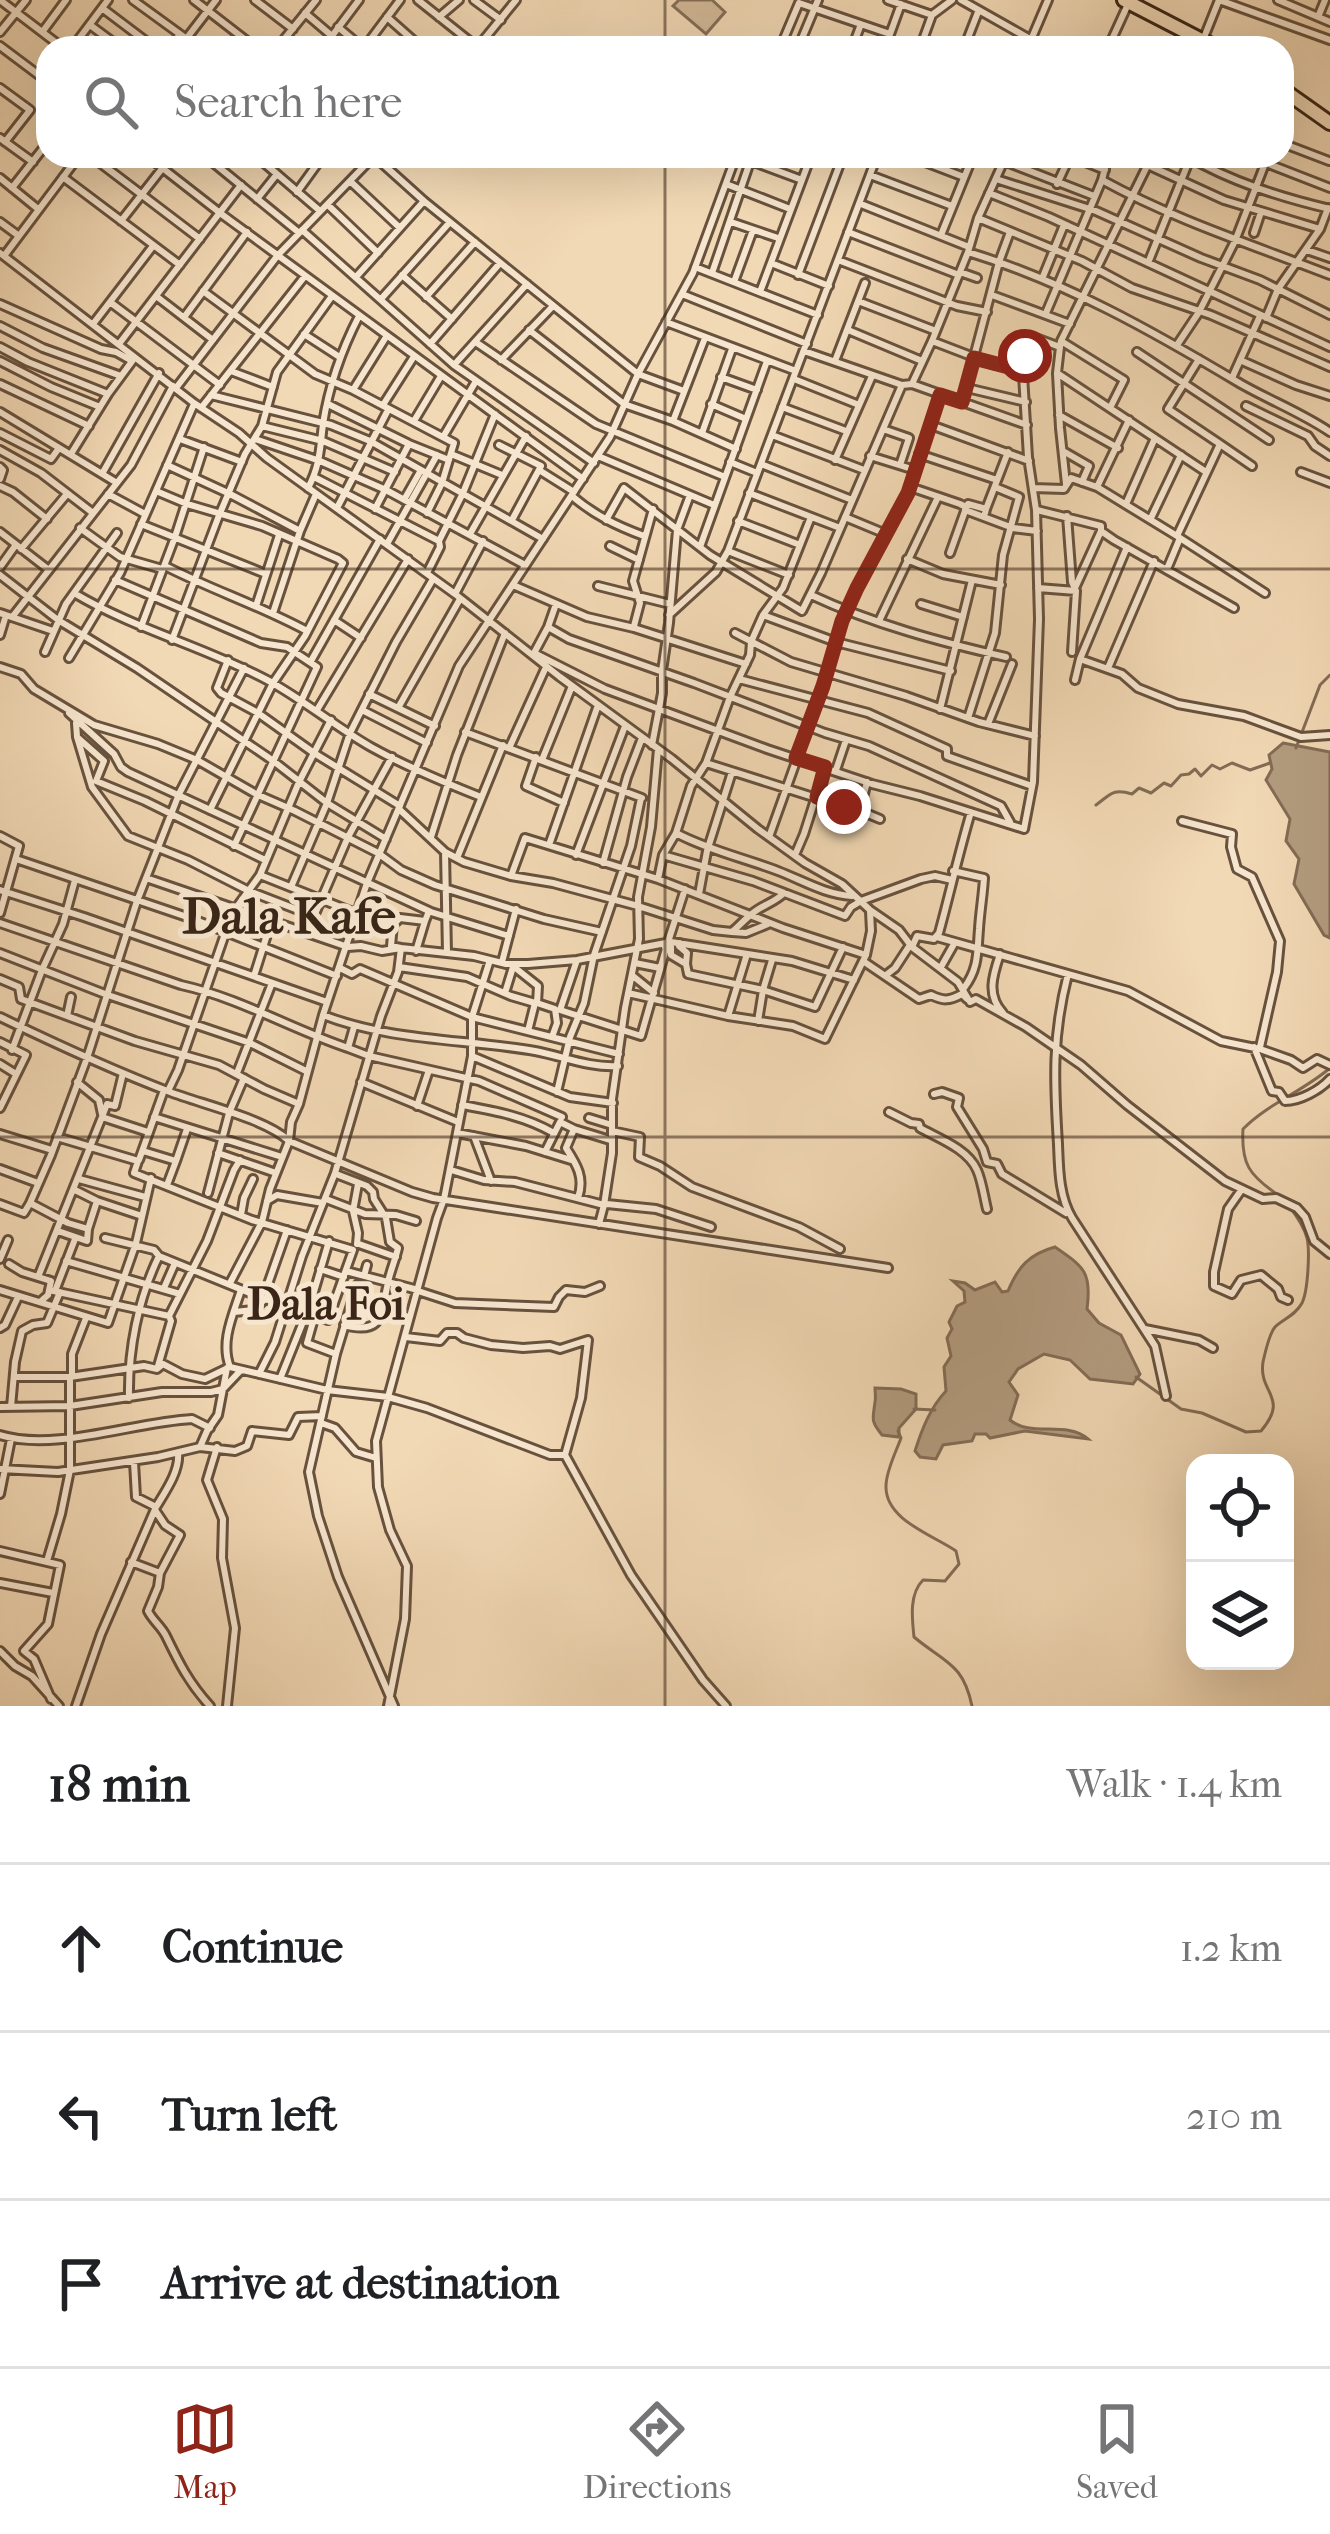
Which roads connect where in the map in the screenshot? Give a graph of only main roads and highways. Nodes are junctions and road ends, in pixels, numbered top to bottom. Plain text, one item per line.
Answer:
1 (1126, 1) edge
2 (1194, 36) edge
3 (1294, 97) edge
4 (1330, 123) edge

1 - 2 highway
3 - 4 highway

